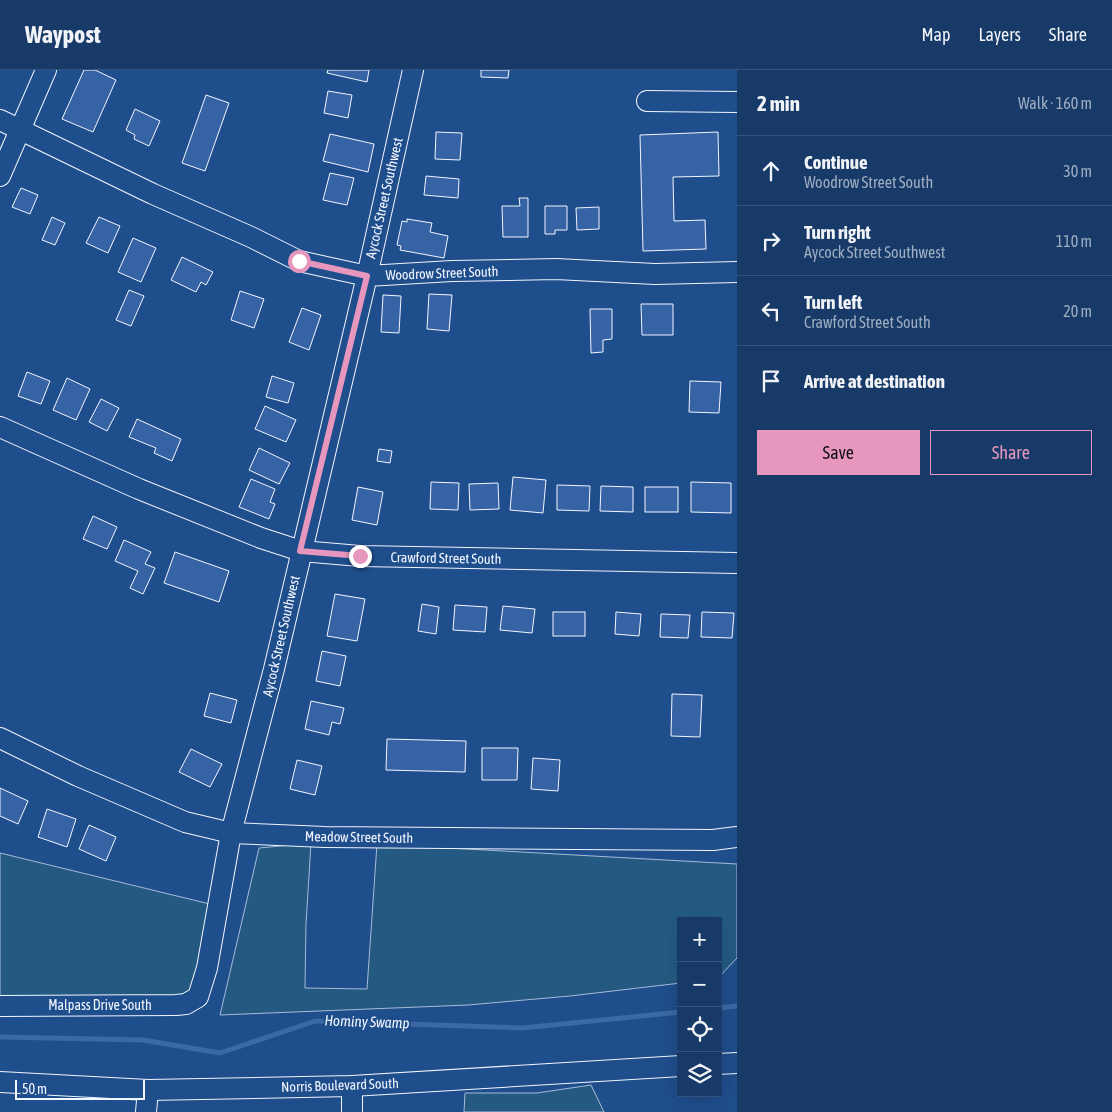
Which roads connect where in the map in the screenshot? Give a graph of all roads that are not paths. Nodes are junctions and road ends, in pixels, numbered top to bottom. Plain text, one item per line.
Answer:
1 (46, 70) edge
2 (413, 70) edge
3 (647, 101) dead end
4 (737, 102) edge
5 (0, 120) edge
6 (21, 130) junction
7 (0, 176) edge
8 (737, 272) edge
9 (367, 276) junction
10 (0, 427) edge
11 (300, 551) junction
12 (737, 564) edge
13 (0, 738) edge
14 (231, 833) junction
15 (737, 837) edge
16 (198, 996) joint
17 (0, 1006) edge
18 (737, 1063) edge
19 (722, 1064) edge
20 (677, 1066) edge
21 (0, 1082) edge
22 (352, 1086) junction
23 (148, 1090) junction
24 (146, 1112) edge
25 (352, 1112) edge

1 - 6 street
2 - 9 street, Aycock Street Southwest
3 - 4 street
5 - 6 street, Woodrow Street South
6 - 7 street
6 - 9 street, Woodrow Street South
8 - 9 street, Woodrow Street South
9 - 11 street, Aycock Street Southwest
10 - 11 street, Crawford Street South
11 - 12 street, Crawford Street South
11 - 14 street, Aycock Street Southwest
13 - 14 street, Meadow Street South
14 - 15 street, Meadow Street South
14 - 16 street, Aycock Street Southwest
16 - 17 street, Malpass Drive South
18 - 19 street
20 - 22 street, Norris Boulevard South
21 - 23 street, Norris Boulevard South
22 - 23 street, Norris Boulevard South
22 - 25 street
23 - 24 street

